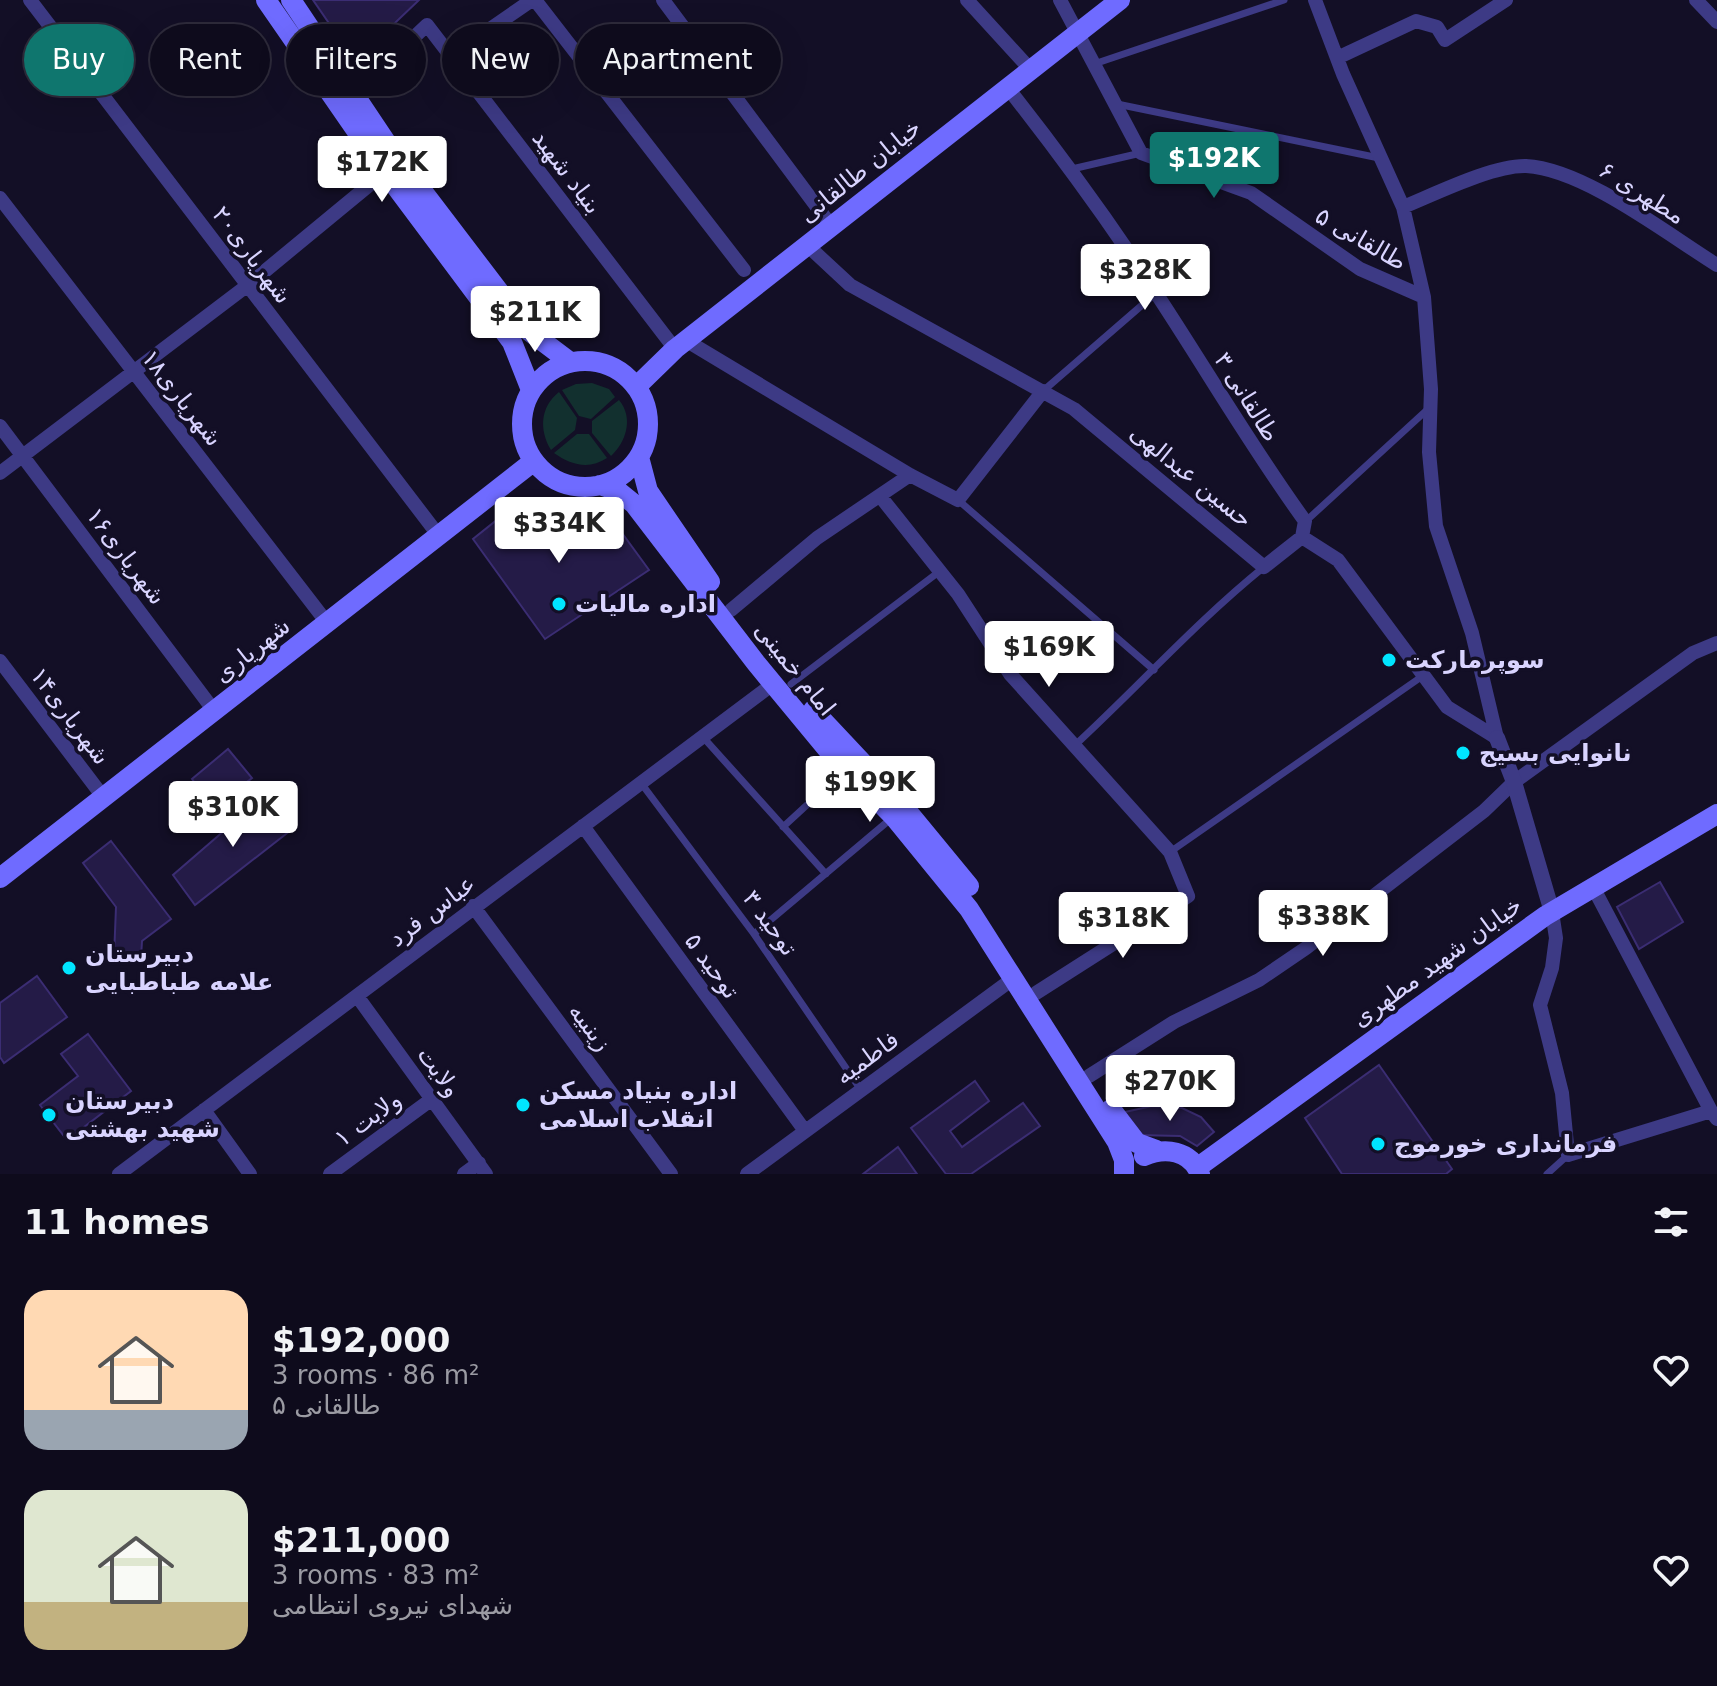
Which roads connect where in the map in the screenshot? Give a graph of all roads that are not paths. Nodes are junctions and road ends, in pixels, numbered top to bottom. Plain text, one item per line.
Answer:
1 (30, 0) edge
2 (266, 0) edge
3 (291, 0) edge
4 (533, 0) edge
5 (663, 0) edge
6 (967, 0) edge
7 (1060, 0) edge
8 (1120, 0) edge
9 (1284, 0) edge
10 (1315, 0) edge
11 (1506, 0) edge
12 (1696, 0) edge
13 (1717, 22) edge
14 (307, 24) edge
15 (498, 24) edge
16 (426, 26) edge
17 (1077, 33) junction
18 (442, 44) edge
19 (1337, 58) junction
20 (1094, 64) junction
21 (1030, 69) junction
22 (1007, 87) junction
23 (355, 96) edge
24 (483, 96) edge
25 (1115, 104) junction
26 (1141, 153) junction
27 (1382, 159) junction
28 (1072, 169) junction
29 (385, 172) junction
30 (0, 198) edge
31 (1403, 207) junction
32 (832, 227) junction
33 (808, 246) junction
34 (1717, 265) edge
35 (744, 270) dead end
36 (248, 285) junction
37 (1156, 293) junction
38 (1424, 297) junction
39 (681, 345) junction
40 (570, 362) junction
41 (133, 371) junction
42 (637, 386) junction
43 (531, 390) junction
44 (1043, 391) junction
45 (1428, 409) junction
46 (0, 426) edge
47 (23, 455) junction
48 (639, 457) junction
49 (534, 461) junction
50 (0, 473) edge
51 (910, 475) junction
52 (600, 485) junction
53 (880, 496) junction
54 (958, 500) junction
55 (1305, 521) junction
56 (439, 536) junction
57 (1302, 537) junction
58 (1264, 567) junction
59 (940, 571) junction
60 (731, 610) junction
61 (328, 624) junction
62 (1717, 643) edge
63 (0, 661) edge
64 (1154, 670) junction
65 (1424, 675) junction
66 (782, 684) junction
67 (215, 712) junction
68 (702, 736) junction
69 (1497, 738) junction
70 (1074, 746) junction
71 (847, 769) junction
72 (1514, 782) junction
73 (641, 783) junction
74 (104, 798) junction
75 (1717, 814) edge
76 (894, 817) junction
77 (583, 826) junction
78 (783, 827) junction
79 (1170, 852) junction
80 (826, 874) junction
81 (0, 878) edge
82 (1593, 887) junction
83 (473, 906) junction
84 (1552, 912) junction
85 (754, 934) junction
86 (1014, 978) junction
87 (1036, 993) junction
88 (357, 996) junction
89 (1089, 1076) junction
90 (861, 1090) junction
91 (432, 1099) junction
92 (204, 1110) junction
93 (1714, 1115) edge
94 (805, 1131) junction
95 (1156, 1150) junction
96 (1568, 1155) junction
97 (482, 1168) edge
98 (1199, 1171) edge
99 (119, 1174) edge
100 (250, 1174) edge
101 (330, 1174) edge
102 (464, 1174) edge
103 (671, 1174) edge
104 (747, 1174) edge
105 (1126, 1174) edge
106 (1547, 1174) edge

1 - 36 street, شهریاری۲۰
2 - 29 main road
3 - 14 main road
4 - 15 street
4 - 35 street
5 - 32 street
6 - 21 street
7 - 17 street
8 - 17 main road, خیابان طالقانی
9 - 20 lane
10 - 19 street
11 - 19 street
12 - 13 street
16 - 18 street, بنیاد شهید
17 - 20 street
17 - 21 main road, خیابان طالقانی
19 - 27 street
20 - 25 street
21 - 22 main road, خیابان طالقانی
22 - 28 street, طالقانی ۳
22 - 32 main road, خیابان طالقانی
23 - 40 main road
24 - 39 street, بنیاد شهید
25 - 26 street
25 - 27 lane
26 - 28 lane
26 - 38 street, طالقانی ۵
27 - 31 street
28 - 37 street, طالقانی ۳
29 - 36 street
29 - 43 main road
30 - 41 street, شهریاری۱۸
31 - 34 street, مطهری ۶
31 - 38 street
32 - 33 main road, خیابان طالقانی
33 - 39 main road, خیابان طالقانی
33 - 44 street, حسین عبدالهی
36 - 41 street
36 - 56 street, شهریاری۲۰
37 - 44 lane
37 - 55 street, طالقانی ۳
38 - 45 street
39 - 42 main road, خیابان طالقانی
39 - 51 street
40 - 42 main road
40 - 43 main road
41 - 47 street
41 - 61 street, شهریاری۱۸
42 - 48 main road
43 - 49 main road
44 - 54 street
44 - 58 street, حسین عبدالهی
45 - 55 lane
45 - 69 street
46 - 47 street, شهریاری۱۶
47 - 50 street
47 - 67 street, شهریاری۱۶
48 - 52 main road
48 - 60 main road, امام خمینی
49 - 52 main road
49 - 56 main road, شهریاری
51 - 53 street
51 - 54 street
52 - 66 main road, امام خمینی
53 - 59 street
53 - 60 street
54 - 64 lane
55 - 57 street
56 - 61 main road, شهریاری
57 - 58 street
57 - 65 street
58 - 64 lane
59 - 66 lane
59 - 70 street
60 - 66 main road, امام خمینی
61 - 67 main road, شهریاری
62 - 72 street
63 - 74 street, شهریاری۱۴
64 - 70 lane
65 - 69 street
65 - 79 lane
66 - 68 street, عباس فرد
66 - 71 main road, امام خمینی
66 - 87 main road, امام خمینی
67 - 74 main road, شهریاری
68 - 73 street, عباس فرد
68 - 78 lane
69 - 72 street
70 - 79 street
71 - 76 main road, امام خمینی
71 - 78 lane
72 - 84 street
72 - 89 street
73 - 77 street, عباس فرد
73 - 85 lane, توحید ۳
74 - 81 main road, شهریاری
75 - 82 main road, خیابان شهید مطهری
76 - 80 lane
76 - 86 main road, امام خمینی
77 - 83 street, عباس فرد
77 - 94 street, توحید ۵
78 - 80 lane
79 - 87 street
80 - 85 lane
82 - 84 main road, خیابان شهید مطهری
82 - 93 street
83 - 88 street, عباس فرد
83 - 103 street, زینبیه
84 - 96 street
84 - 98 main road, خیابان شهید مطهری
85 - 90 lane, توحید ۳
86 - 90 street, فاطمیه
86 - 105 main road, امام خمینی
87 - 89 main road, امام خمینی
88 - 91 street, ولایت
88 - 92 street, عباس فرد
89 - 95 main road, امام خمینی
90 - 94 street, فاطمیه
91 - 97 street, ولایت
91 - 101 street, ولایت ۱
92 - 99 street, عباس فرد
92 - 100 street
93 - 96 street
94 - 104 street, فاطمیه
95 - 98 main road, امام خمینی
95 - 105 main road
96 - 106 lane
97 - 102 street

